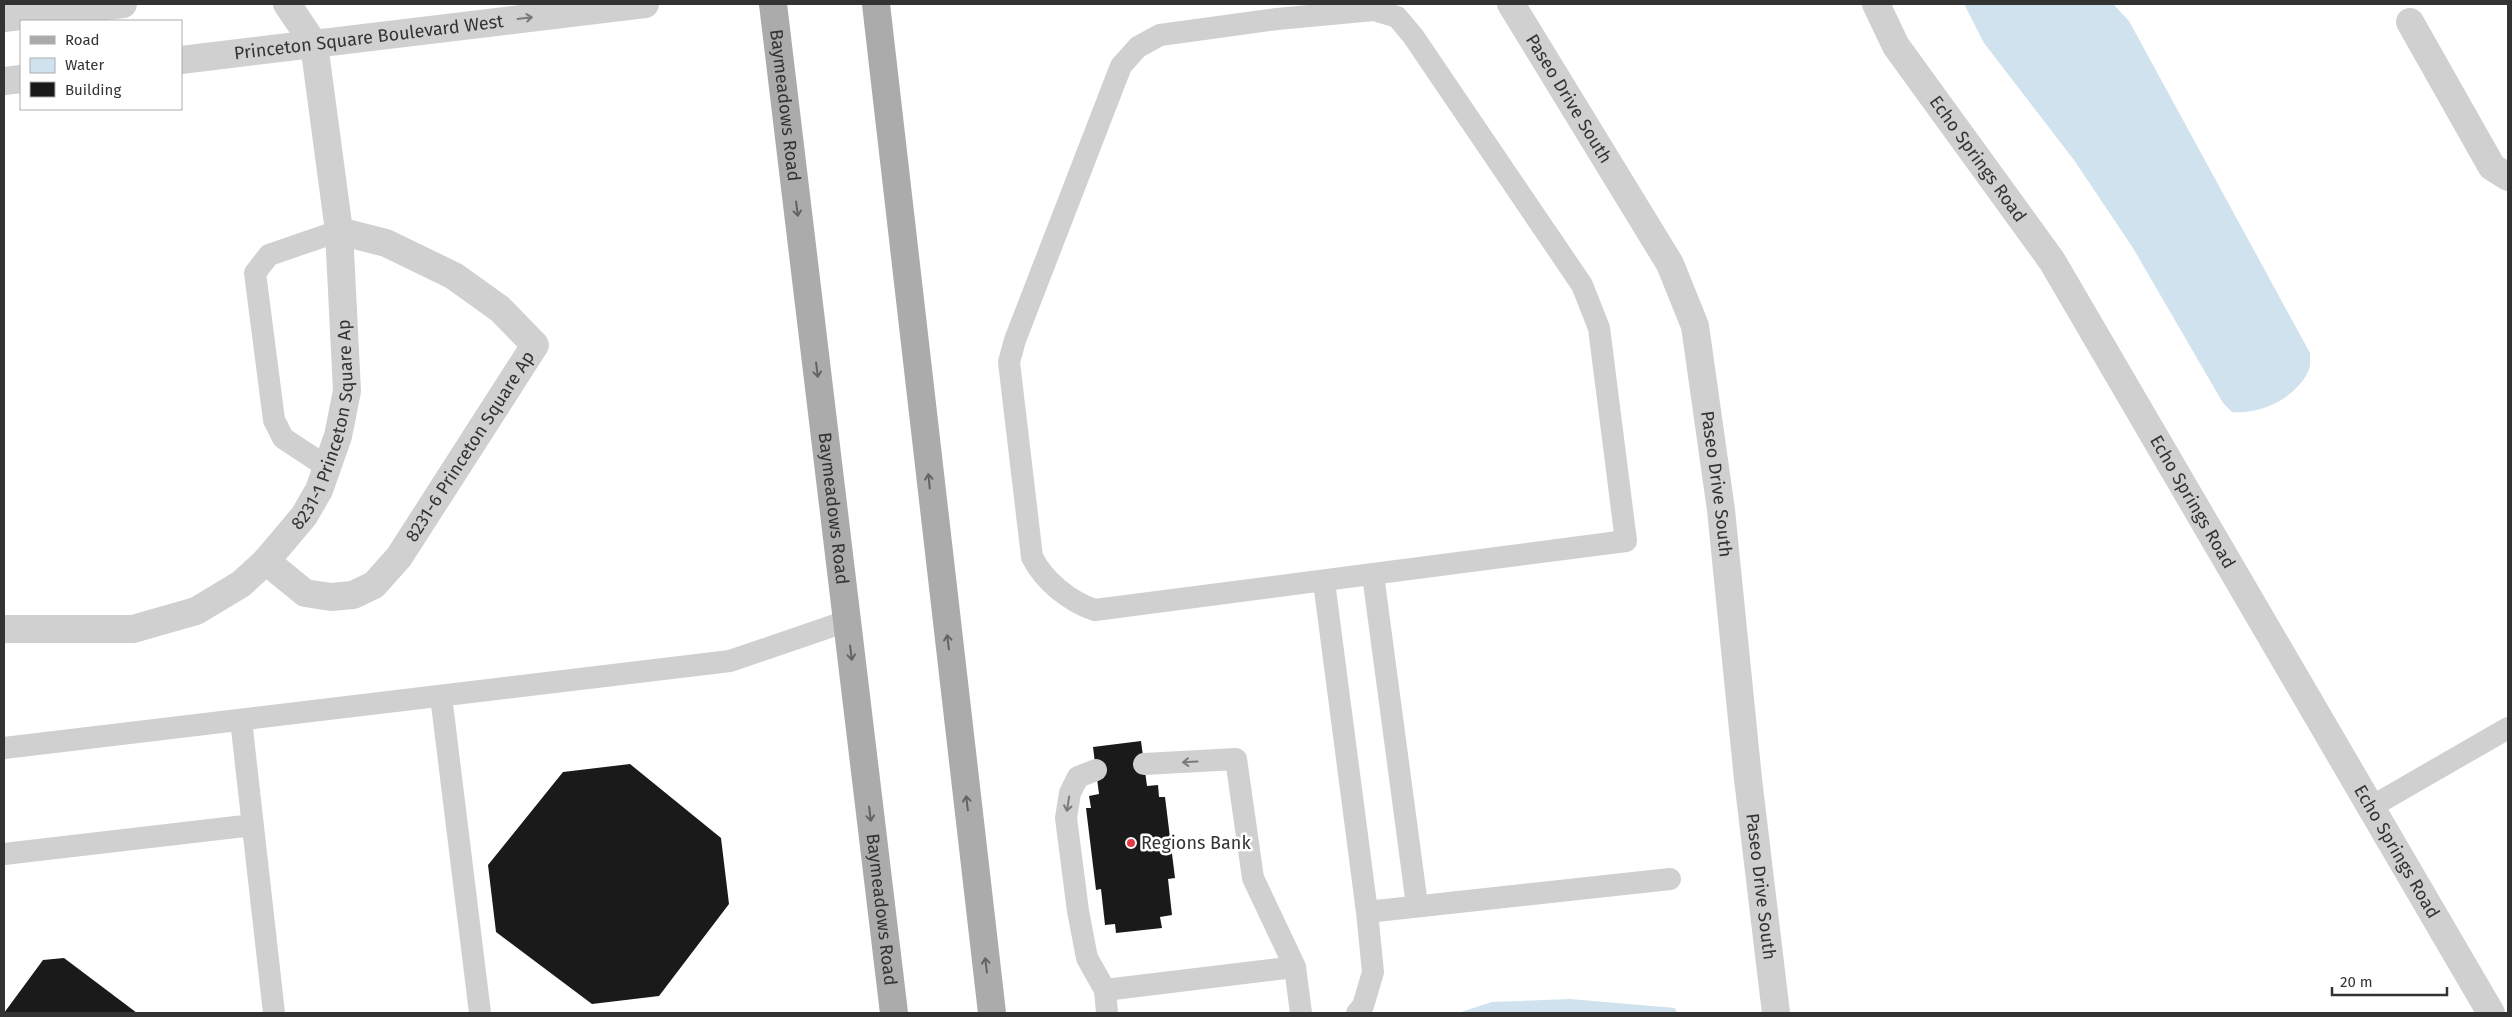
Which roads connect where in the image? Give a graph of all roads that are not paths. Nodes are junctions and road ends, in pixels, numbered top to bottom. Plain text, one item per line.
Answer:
1 (123, 4) edge
2 (287, 4) edge
3 (646, 4) edge
4 (773, 4) edge
5 (876, 4) edge
6 (1511, 4) edge
7 (1876, 4) edge
8 (1276, 11) edge
9 (4, 18) edge
10 (2410, 22) dead end
11 (314, 44) junction
12 (182, 60) edge
13 (20, 78) edge
14 (4, 81) edge
15 (2508, 177) edge
16 (339, 230) junction
17 (327, 467) junction
18 (266, 561) junction
19 (1373, 575) junction
20 (1324, 582) junction
21 (847, 621) junction
22 (4, 630) edge
23 (441, 696) junction
24 (241, 720) junction
25 (2508, 728) edge
26 (4, 748) edge
27 (1144, 764) dead end
28 (1096, 770) dead end
29 (2371, 807) junction
30 (253, 825) junction
31 (4, 854) edge
32 (1670, 879) dead end
33 (1417, 905) junction
34 (1367, 912) junction
35 (1294, 966) junction
36 (1771, 975) junction
37 (1105, 990) junction
38 (274, 1013) edge
39 (480, 1013) edge
40 (894, 1013) edge
41 (992, 1013) edge
42 (1107, 1013) edge
43 (1301, 1013) edge
44 (1357, 1013) edge
45 (1776, 1013) edge
46 (1795, 1013) edge
47 (2491, 1013) edge

1 - 9 street
2 - 11 street, 8231-1 Princeton Square Ap
11 -> 3 street, Princeton Square Boulevard West
4 -> 21 main road, Baymeadows Road
41 -> 5 main road
6 - 36 street, Paseo Drive South
7 - 29 street, Echo Springs Road
8 - 19 lane
8 - 20 lane
10 - 15 street
11 - 12 street, Princeton Square Boulevard West
11 - 16 street, 8231-1 Princeton Square Ap
13 - 14 street
16 - 17 street, 8231-1 Princeton Square Ap
16 - 17 lane
16 - 18 street, 8231-6 Princeton Square Ap
17 - 18 street, 8231-1 Princeton Square Ap
18 - 22 street, 8231-1 Princeton Square Ap
19 - 20 lane
19 - 33 lane
20 - 34 lane
21 - 23 lane
21 -> 40 main road, Baymeadows Road
23 - 24 lane
23 - 39 lane
24 - 26 lane
24 - 30 lane
25 - 29 lane
35 -> 27 lane
28 -> 37 lane
29 - 47 street, Echo Springs Road
30 - 31 lane
30 - 38 lane
32 - 33 lane
33 - 34 lane
34 - 44 lane
35 - 37 lane
35 - 43 lane
36 - 45 street, Paseo Drive South
36 - 46 street
37 - 42 lane

